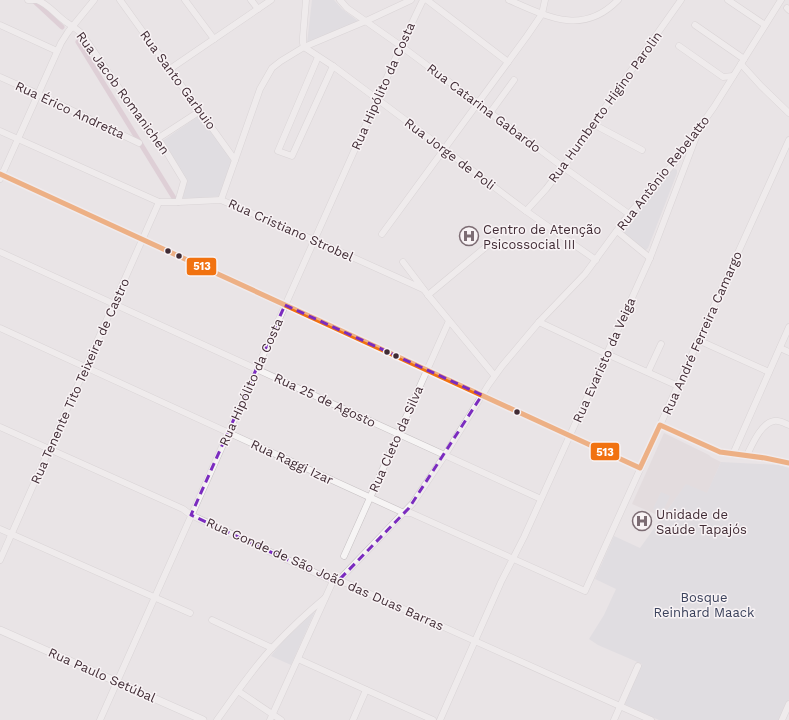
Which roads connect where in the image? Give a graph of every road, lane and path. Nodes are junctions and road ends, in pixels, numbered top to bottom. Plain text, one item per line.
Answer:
1 (28, 0) edge
2 (32, 0) edge
3 (36, 0) edge
4 (94, 0) edge
5 (120, 0) edge
6 (185, 0) edge
7 (251, 0) edge
8 (271, 0) edge
9 (306, 0) edge
10 (340, 0) edge
11 (411, 0) edge
12 (423, 0) edge
13 (427, 0) edge
14 (510, 0) edge
15 (545, 0) edge
16 (618, 0) edge
17 (681, 0) edge
18 (728, 0) edge
19 (781, 0) edge
20 (258, 9) junction
21 (542, 14) junction
22 (366, 21) junction
23 (0, 25) edge
24 (695, 25) dead end
25 (765, 25) junction
26 (72, 26) junction
27 (214, 39) junction
28 (401, 46) junction
29 (679, 46) dead end
30 (304, 48) junction
31 (57, 51) junction
32 (318, 57) junction
33 (743, 61) junction
34 (508, 62) junction
35 (333, 66) junction
36 (170, 69) junction
37 (733, 76) junction
38 (0, 77) edge
39 (514, 80) dead end
40 (38, 94) junction
41 (377, 99) junction
42 (477, 103) junction
43 (200, 111) junction
44 (490, 113) junction
45 (789, 113) edge
46 (593, 124) junction
47 (700, 128) junction
48 (0, 131) edge
49 (18, 139) junction
50 (157, 139) junction
51 (789, 140) edge
52 (139, 143) dead end
53 (444, 149) junction
54 (642, 150) dead end
55 (235, 160) junction
56 (672, 166) junction
57 (563, 167) junction
58 (683, 171) junction
59 (1, 176) edge
60 (221, 200) junction
61 (159, 202) junction
62 (178, 202) junction
63 (526, 211) junction
64 (629, 214) junction
65 (617, 231) junction
66 (382, 234) dead end
67 (142, 240) junction
68 (314, 240) junction
69 (493, 241) dead end
70 (0, 252) edge
71 (650, 258) junction
72 (596, 260) junction
73 (403, 262) dead end
74 (423, 289) junction
75 (428, 295) junction
76 (114, 304) junction
77 (285, 305) junction
78 (449, 321) junction
79 (539, 322) junction
80 (0, 328) edge
81 (789, 328) edge
82 (698, 340) junction
83 (661, 344) dead end
84 (780, 348) junction
85 (789, 352) edge
86 (607, 354) junction
87 (86, 367) junction
88 (257, 369) junction
89 (427, 370) junction
90 (648, 372) junction
91 (769, 372) junction
92 (494, 375) junction
93 (678, 386) junction
94 (482, 395) junction
95 (660, 425) junction
96 (789, 425) edge
97 (0, 427) edge
98 (228, 433) junction
99 (398, 434) junction
100 (570, 436) junction
101 (49, 449) junction
102 (733, 454) junction
103 (445, 455) junction
104 (747, 456) junction
105 (789, 463) edge
106 (640, 468) junction
107 (370, 497) junction
108 (541, 499) junction
109 (404, 513) junction
110 (191, 515) junction
111 (0, 528) edge
112 (12, 534) junction
113 (344, 556) dead end
114 (513, 558) junction
115 (0, 560) edge
116 (336, 580) junction
117 (585, 591) joint
118 (155, 598) junction
119 (325, 598) junction
120 (190, 613) dead end
121 (212, 620) dead end
122 (0, 630) edge
123 (475, 641) junction
124 (272, 648) junction
125 (298, 659) junction
126 (638, 666) dead end
127 (117, 682) junction
128 (366, 690) junction
129 (238, 691) junction
130 (789, 704) edge
131 (620, 706) junction
132 (271, 717) edge
133 (100, 720) edge
134 (203, 720) edge
135 (217, 720) edge
136 (281, 720) edge
137 (353, 720) edge
138 (434, 720) edge
139 (440, 720) edge
140 (614, 720) edge
141 (651, 720) edge
142 (782, 720) edge

1 - 2 street, Rua Jacob Romanichen
2 - 3 street, Rua Jacob Romanichen
3 - 26 street, Rua Jacob Romanichen
4 - 26 street
5 - 36 street, Rua Santo Garbuio
6 - 27 street
7 - 20 street
8 - 20 street
9 - 30 street
10 - 22 street, Rua Catarina Gabardo
11 - 22 street
12 - 28 street, Rua Hipólito da Costa
13 - 34 street
14 - 21 street
15 - 21 street
16 - 21 street
17 - 46 street, Rua Humberto Higino Parolin
18 - 25 street
19 - 25 street, Rua Antônio Rebelatto
20 - 27 street
21 - 34 street
22 - 28 street, Rua Catarina Gabardo
22 - 30 street
23 - 31 street
24 - 33 street
25 - 33 street, Rua Antônio Rebelatto
26 - 31 street
26 - 50 street, Rua Jacob Romanichen
27 - 36 street
28 - 41 street, Rua Hipólito da Costa
28 - 42 street, Rua Catarina Gabardo
29 - 37 street
30 - 32 street, Rua Jorge de Poli
30 - 55 street
31 - 40 street
32 - 35 street, Rua Jorge de Poli
32 - 35 street
33 - 37 street, Rua Antônio Rebelatto
33 - 45 street
34 - 42 street
35 - 41 street, Rua Jorge de Poli
36 - 43 street, Rua Santo Garbuio
37 - 47 street, Rua Antônio Rebelatto
38 - 40 street, Rua Érico Andretta
39 - 44 street
40 - 49 street
40 - 52 street, Rua Érico Andretta
41 - 53 street, Rua Jorge de Poli
41 - 68 street, Rua Hipólito da Costa
42 - 44 street, Rua Catarina Gabardo
42 - 53 street
43 - 50 street
43 - 55 street, Rua Santo Garbuio
44 - 57 street, Rua Catarina Gabardo
46 - 54 street
46 - 57 street, Rua Humberto Higino Parolin
47 - 56 street, Rua Antônio Rebelatto
47 - 58 street, Rua Evaristo da Veiga
48 - 49 street, Rua Cristiano Strobel
49 - 59 street
49 - 61 street, Rua Cristiano Strobel
50 - 62 street, Rua Jacob Romanichen
51 - 82 street, Rua André Ferreira Camargo
53 - 63 street, Rua Jorge de Poli
53 - 66 street
55 - 60 street
56 - 58 street
56 - 64 street, Rua Antônio Rebelatto
57 - 63 street, Rua Humberto Higino Parolin
57 - 64 street, Rua Catarina Gabardo
58 - 71 street, Rua Evaristo da Veiga
59 - 67 street
60 - 62 street, Rua Cristiano Strobel
60 - 68 street, Rua Cristiano Strobel
61 - 62 street, Rua Cristiano Strobel
61 - 67 street, Rua Tenente Tito Teixeira de Castro
63 - 72 street, Rua Jorge de Poli
64 - 65 street, Rua Antônio Rebelatto
65 - 71 street
65 - 72 street, Rua Antônio Rebelatto
67 - 76 street, Rua Tenente Tito Teixeira de Castro
67 - 77 street
68 - 74 street, Rua Cristiano Strobel
68 - 77 street, Rua Hipólito da Costa
69 - 75 street
70 - 76 street, Rua 25 de Agosto
71 - 86 street, Rua Evaristo da Veiga
72 - 79 street, Rua Antônio Rebelatto
73 - 74 street
74 - 75 street
75 - 78 street
76 - 87 street, Rua Tenente Tito Teixeira de Castro
76 - 88 street, Rua 25 de Agosto
77 - 88 street, Rua Hipólito da Costa
77 - 89 street
78 - 89 street, Rua Cleto da Silva
78 - 92 street
79 - 86 street
79 - 92 street, Rua Antônio Rebelatto
80 - 87 street, Rua Raggi Izar
81 - 84 street
82 - 91 street
82 - 93 street, Rua André Ferreira Camargo
83 - 90 street
84 - 85 street
84 - 91 street
86 - 90 street
86 - 100 street, Rua Evaristo da Veiga
87 - 98 street, Rua Raggi Izar
87 - 101 street, Rua Tenente Tito Teixeira de Castro
88 - 98 street, Rua Hipólito da Costa
88 - 99 street, Rua 25 de Agosto
89 - 94 street
89 - 99 street, Rua Cleto da Silva
90 - 93 street
91 - 102 street
92 - 94 street, Rua Antônio Rebelatto
93 - 95 street, Rua André Ferreira Camargo
94 - 100 street
94 - 103 street, Rua Antônio Rebelatto
95 - 102 street
95 - 106 street, Rua André Ferreira Camargo
96 - 104 street
97 - 101 street, Rua Conde de São João das Duas Barras
98 - 107 street, Rua Raggi Izar
98 - 110 street, Rua Hipólito da Costa
99 - 103 street, Rua 25 de Agosto
99 - 107 street, Rua Cleto da Silva
100 - 106 street
100 - 108 street, Rua Evaristo da Veiga
101 - 110 street, Rua Conde de São João das Duas Barras
101 - 112 street, Rua Tenente Tito Teixeira de Castro
102 - 104 street
103 - 108 street, Rua 25 de Agosto
103 - 109 street, Rua Antônio Rebelatto
104 - 105 street
106 - 117 street, Rua André Ferreira Camargo
107 - 109 street, Rua Raggi Izar
107 - 113 street, Rua Cleto da Silva
108 - 114 street, Rua Evaristo da Veiga
109 - 114 street, Rua Raggi Izar
109 - 116 street, Rua Antônio Rebelatto
110 - 116 street, Rua Conde de São João das Duas Barras
110 - 118 street, Rua Hipólito da Costa
111 - 112 street
112 - 115 street, Rua Tenente Tito Teixeira de Castro
112 - 118 street
114 - 117 street, Rua Raggi Izar
114 - 123 street, Rua Evaristo da Veiga
116 - 119 street
116 - 123 street, Rua Conde de São João das Duas Barras
118 - 120 street
118 - 127 street, Rua Hipólito da Costa
119 - 124 street
119 - 125 street
121 - 124 street
122 - 127 main road, Rua Paulo Setúbal
123 - 131 street, Rua Conde de São João das Duas Barras
123 - 139 street, Rua Evaristo da Veiga
124 - 129 street
125 - 128 street
125 - 132 street
126 - 131 street
127 - 133 street, Rua Hipólito da Costa
127 - 134 main road, Rua Paulo Setúbal
128 - 137 street
128 - 138 street
129 - 132 street
129 - 135 street
130 - 142 street
131 - 140 street
131 - 141 street, Rua Conde de São João das Duas Barras
132 - 136 street

